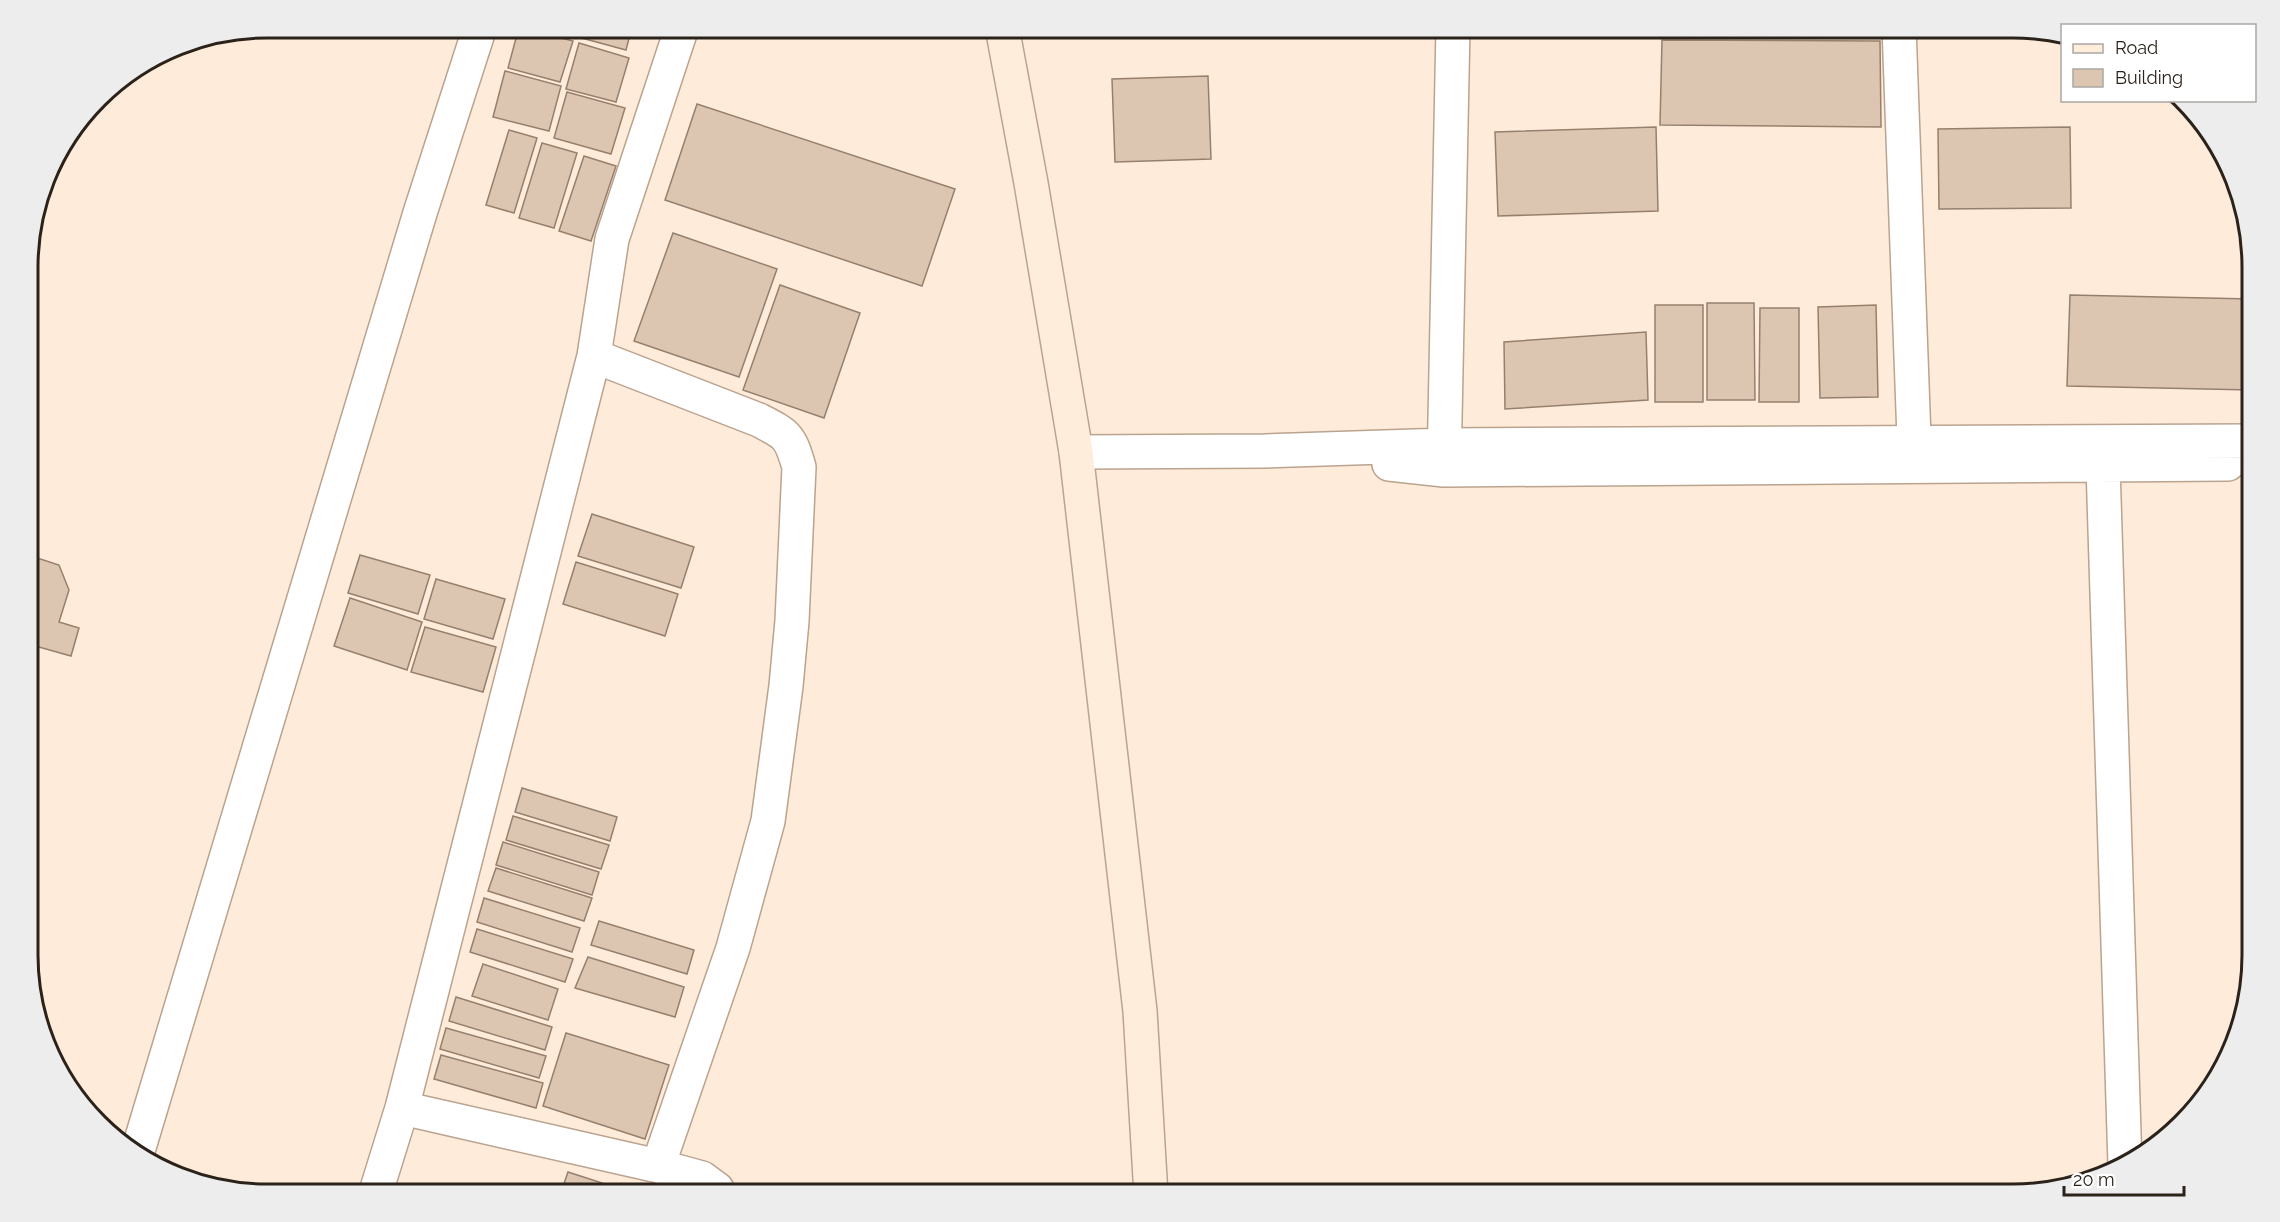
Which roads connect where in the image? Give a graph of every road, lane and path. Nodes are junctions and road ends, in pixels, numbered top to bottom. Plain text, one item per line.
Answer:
1 (476, 38) edge
2 (678, 38) edge
3 (1004, 38) edge
4 (1453, 38) edge
5 (1899, 38) edge
6 (594, 356) junction
7 (2242, 441) edge
8 (1076, 452) junction
9 (1914, 456) junction
10 (1445, 457) junction
11 (2242, 464) edge
12 (2103, 466) junction
13 (402, 1108) junction
14 (139, 1146) edge
15 (2125, 1156) edge
16 (658, 1166) junction
17 (378, 1184) edge
18 (710, 1184) edge
19 (1150, 1184) edge

1 - 14 street
2 - 6 street
3 - 8 street
4 - 10 street
5 - 9 street
6 - 13 street
6 - 16 street
7 - 9 street
8 - 10 street
8 - 19 street
9 - 10 street
9 - 12 street
11 - 12 street
12 - 15 street
13 - 16 street
13 - 17 street
16 - 18 street

